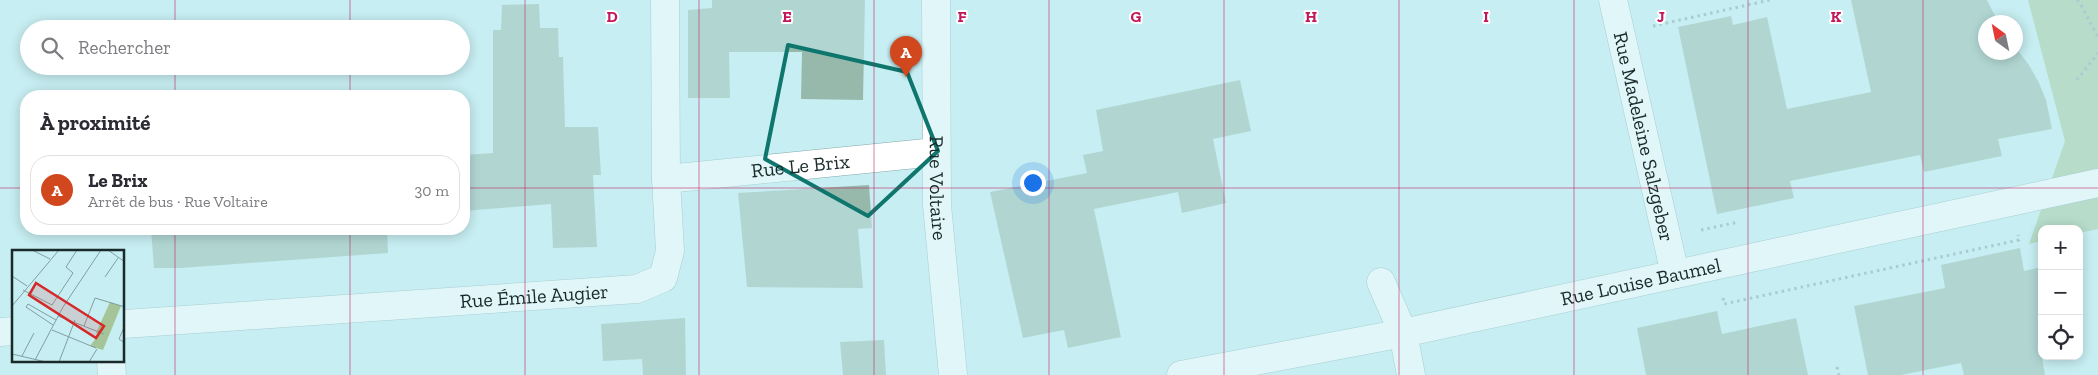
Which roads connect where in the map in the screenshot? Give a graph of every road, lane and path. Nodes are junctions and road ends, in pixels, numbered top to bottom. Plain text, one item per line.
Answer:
1 (665, 0) edge
2 (936, 0) edge
3 (1613, 0) edge
4 (1770, 0) edge
5 (2077, 0) edge
6 (1667, 23) dead end
7 (2098, 36) edge
8 (2098, 54) edge
9 (2077, 80) dead end
10 (936, 152) junction
11 (666, 179) junction
12 (2098, 184) edge
13 (1675, 274) junction
14 (1381, 282) dead end
15 (125, 324) edge
16 (1403, 333) junction
17 (111, 362) edge
18 (1837, 367) dead end
19 (112, 375) edge
20 (953, 375) edge
21 (1181, 375) edge
22 (1411, 375) edge
23 (1839, 375) edge

1 - 11 street, Rue Émile Augier
2 - 10 street, Rue Voltaire
3 - 13 street, Rue Madeleine Salzgeber
4 - 6 path
5 - 7 path
8 - 9 path
10 - 11 street, Rue Le Brix
10 - 20 street, Rue Voltaire
11 - 15 street, Rue Émile Augier
12 - 13 street, Rue Louise Baumel
13 - 16 street, Rue Louise Baumel
14 - 16 street
16 - 21 street, Rue Louise Baumel
16 - 22 street
17 - 19 street
18 - 23 path

